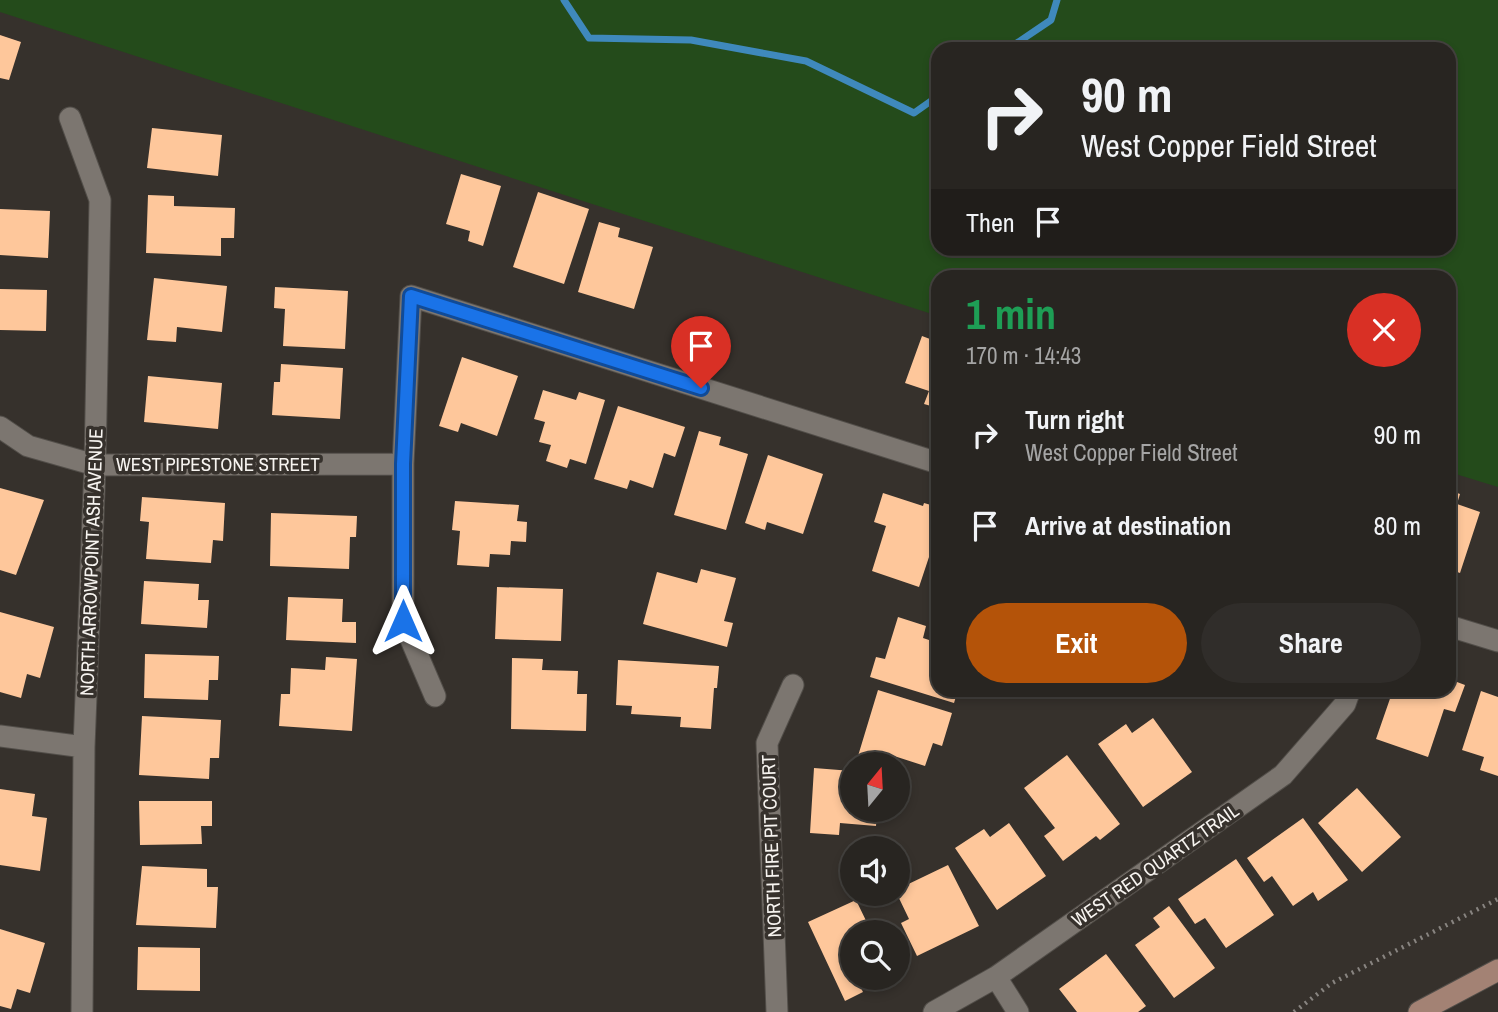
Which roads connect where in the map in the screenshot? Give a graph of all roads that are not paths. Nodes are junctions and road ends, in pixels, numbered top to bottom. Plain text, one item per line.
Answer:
1 (70, 118) dead end
2 (0, 428) edge
3 (931, 461) edge
4 (403, 464) junction
5 (95, 465) junction
6 (1456, 628) edge
7 (1498, 641) edge
8 (793, 685) dead end
9 (435, 696) dead end
10 (1348, 697) edge
11 (0, 736) edge
12 (84, 747) junction
13 (1498, 970) edge
14 (996, 977) junction
15 (82, 1012) edge
16 (777, 1012) edge
17 (934, 1012) edge
18 (1018, 1012) edge
19 (1419, 1012) edge

1 - 5 street, NORTH ARROWPOINT ASH AVENUE
2 - 5 street, WEST PIPESTONE STREET
3 - 4 street
4 - 5 street, WEST PIPESTONE STREET
4 - 9 street
5 - 12 street, NORTH ARROWPOINT ASH AVENUE
6 - 7 street
8 - 16 street, NORTH FIRE PIT COURT
10 - 14 street, WEST RED QUARTZ TRAIL
11 - 12 street
12 - 15 street, NORTH ARROWPOINT ASH AVENUE
13 - 19 street
14 - 17 street, WEST RED QUARTZ TRAIL
14 - 18 street

